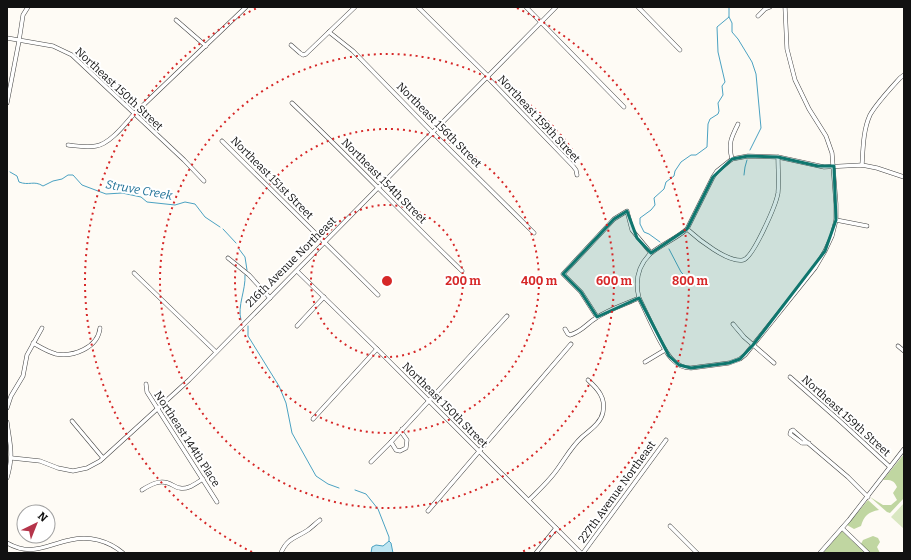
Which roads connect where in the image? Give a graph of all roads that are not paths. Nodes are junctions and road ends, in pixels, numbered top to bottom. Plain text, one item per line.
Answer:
1 (28, 7) edge
2 (246, 7) edge
3 (355, 7) edge
4 (418, 7) edge
5 (526, 7) edge
6 (556, 7) edge
7 (638, 7) edge
8 (770, 7) edge
9 (785, 7) edge
10 (758, 16) dead end
11 (176, 20) dead end
12 (541, 22) junction
13 (329, 32) junction
14 (7, 38) edge
15 (20, 41) junction
16 (291, 45) dead end
17 (206, 46) junction
18 (680, 50) dead end
19 (904, 75) edge
20 (488, 77) junction
21 (7, 103) edge
22 (292, 103) dead end
23 (624, 107) dead end
24 (134, 114) junction
25 (738, 124) dead end
26 (433, 132) junction
27 (222, 141) dead end
28 (68, 145) dead end
29 (778, 157) junction
30 (732, 159) junction
31 (862, 165) junction
32 (834, 166) junction
33 (577, 175) dead end
34 (904, 177) edge
35 (204, 181) dead end
36 (378, 188) junction
37 (836, 220) junction
38 (867, 226) dead end
39 (688, 230) junction
40 (534, 233) dead end
41 (324, 242) junction
42 (651, 253) junction
43 (228, 258) dead end
44 (296, 271) junction
45 (462, 271) dead end
46 (134, 273) dead end
47 (378, 296) dead end
48 (324, 297) junction
49 (270, 298) junction
50 (640, 298) junction
51 (508, 316) dead end
52 (597, 317) junction
53 (733, 324) dead end
54 (296, 326) dead end
55 (42, 328) dead end
56 (100, 328) dead end
57 (565, 330) dead end
58 (33, 343) junction
59 (572, 344) dead end
60 (754, 345) junction
61 (898, 346) dead end
62 (377, 349) junction
63 (665, 350) junction
64 (904, 351) edge
65 (216, 352) junction
66 (645, 362) dead end
67 (774, 363) dead end
68 (790, 377) dead end
69 (588, 380) dead end
70 (146, 384) dead end
71 (428, 401) junction
72 (7, 408) edge
73 (157, 409) junction
74 (313, 419) dead end
75 (72, 421) dead end
76 (7, 422) edge
77 (402, 429) junction
78 (666, 440) dead end
79 (391, 442) junction
80 (809, 443) junction
81 (904, 450) edge
82 (480, 452) junction
83 (12, 458) junction
84 (103, 458) junction
85 (371, 462) dead end
86 (890, 467) junction
87 (7, 478) edge
88 (203, 479) junction
89 (142, 490) dead end
90 (868, 496) junction
91 (529, 500) junction
92 (217, 502) dead end
93 (428, 512) dead end
94 (320, 520) dead end
95 (670, 526) dead end
96 (556, 528) junction
97 (842, 528) junction
98 (7, 543) edge
99 (123, 553) edge
100 (280, 553) edge
101 (536, 553) edge
102 (582, 553) edge
103 (697, 553) edge
104 (820, 553) edge
105 (868, 553) edge

1 - 15 street
2 - 17 street
3 - 13 street
4 - 20 street, Northeast 159th Street
5 - 12 street
6 - 12 street, 216th Avenue Northeast
7 - 18 street
8 - 10 street
9 - 32 street
11 - 17 street
12 - 20 street, 216th Avenue Northeast
12 - 23 street
13 - 16 street
13 - 26 street, Northeast 156th Street
14 - 15 street, Northeast 150th Street
15 - 21 street
15 - 24 street, Northeast 150th Street
17 - 24 street
19 - 31 street
20 - 26 street, 216th Avenue Northeast
20 - 33 street, Northeast 159th Street
22 - 36 street, Northeast 154th Street
24 - 28 street
24 - 35 street, Northeast 150th Street
25 - 30 street
26 - 36 street, 216th Avenue Northeast
26 - 40 street, Northeast 156th Street
27 - 41 street, Northeast 151st Street
29 - 30 street
29 - 32 street
29 - 39 street
30 - 39 street
31 - 32 street
31 - 34 street
32 - 37 street
36 - 41 street, 216th Avenue Northeast
36 - 45 street, Northeast 154th Street
37 - 38 street
37 - 60 street
39 - 42 street
41 - 44 street, 216th Avenue Northeast
41 - 47 street, Northeast 151st Street
42 - 50 street
42 - 52 street
43 - 49 street
44 - 48 street, Northeast 150th Street
44 - 49 street, 216th Avenue Northeast
46 - 65 street
48 - 54 street
48 - 62 street, Northeast 150th Street
49 - 65 street, 216th Avenue Northeast
50 - 52 street
50 - 63 street
51 - 71 street
52 - 57 street
53 - 60 street
55 - 58 street
56 - 58 street
58 - 72 street
59 - 82 street
60 - 63 street
60 - 67 street
61 - 64 street
62 - 71 street, Northeast 150th Street
62 - 74 street
63 - 66 street
65 - 73 street, 216th Avenue Northeast
68 - 86 street, Northeast 159th Street
69 - 91 street
70 - 73 street, Northeast 144th Place
71 - 77 street
71 - 82 street, Northeast 150th Street
73 - 84 street, 216th Avenue Northeast
73 - 88 street, Northeast 144th Place
75 - 84 street
76 - 83 street
77 - 79 street
77 - 79 street
78 - 102 street, 227th Avenue Northeast
79 - 85 street
80 - 80 street
80 - 90 street
81 - 86 street
82 - 91 street, Northeast 150th Street
82 - 93 street
83 - 84 street, 216th Avenue Northeast
83 - 87 street
86 - 90 street
88 - 89 street
88 - 92 street, Northeast 144th Place
90 - 97 street
91 - 96 street, Northeast 150th Street
94 - 100 street
95 - 103 street
96 - 101 street
96 - 102 street, Northeast 150th Street
97 - 104 street
97 - 105 street
98 - 99 street

